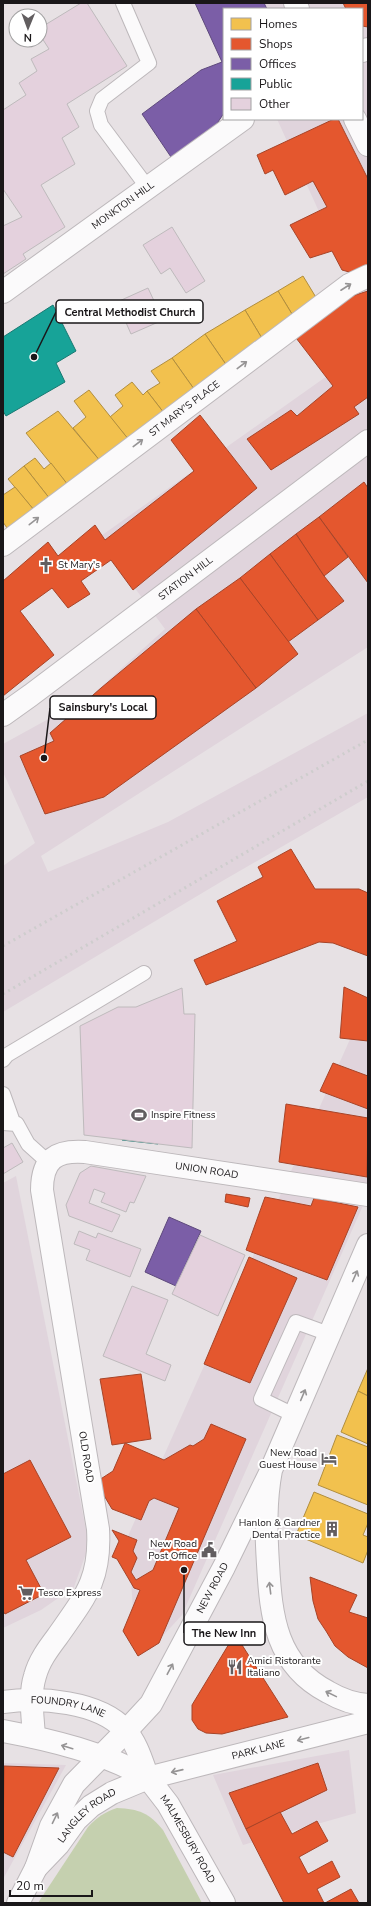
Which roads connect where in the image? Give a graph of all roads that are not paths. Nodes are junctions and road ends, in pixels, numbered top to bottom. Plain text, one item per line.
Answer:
1 (123, 3) edge
2 (242, 120) edge
3 (356, 120) edge
4 (368, 145) edge
5 (148, 188) junction
6 (368, 276) edge
7 (3, 292) edge
8 (368, 440) edge
9 (3, 545) edge
10 (3, 715) edge
11 (144, 972) dead end
12 (3, 1060) edge
13 (3, 1094) edge
14 (8, 1123) edge
15 (48, 1162) junction
16 (368, 1195) edge
17 (368, 1245) edge
18 (329, 1334) junction
19 (294, 1415) junction
20 (271, 1470) junction
21 (32, 1700) junction
22 (3, 1702) edge
23 (368, 1705) edge
24 (368, 1722) edge
25 (3, 1731) edge
26 (126, 1731) junction
27 (34, 1737) junction
28 (100, 1757) junction
29 (148, 1778) junction
30 (36, 1868) junction
31 (18, 1903) edge
32 (224, 1903) edge

1 - 5 lane
2 - 5 street, MONKTON HILL
3 - 4 street
5 - 7 street, MONKTON HILL
9 -> 6 street, ST MARY'S PLACE
8 - 10 street, STATION HILL
11 - 12 lane
13 - 14 lane
14 - 15 lane
15 - 16 street, UNION ROAD
15 - 21 street, OLD ROAD
18 -> 17 street, NEW ROAD
19 -> 18 street, NEW ROAD
18 - 19 lane
19 - 20 street, NEW ROAD
23 -> 20 street, NEW ROAD
26 -> 20 street, NEW ROAD
21 - 22 street, FOUNDRY LANE
21 - 26 street, FOUNDRY LANE
21 - 27 street, OLD ROAD
24 -> 29 street, PARK LANE
25 - 27 street
26 - 28 street, NEW ROAD
26 - 29 street
28 -> 27 street
28 - 29 street
30 -> 28 street, LANGLEY ROAD
29 - 30 street, LANGLEY ROAD
29 - 32 street, MALMESBURY ROAD
30 - 31 street, LANGLEY ROAD

